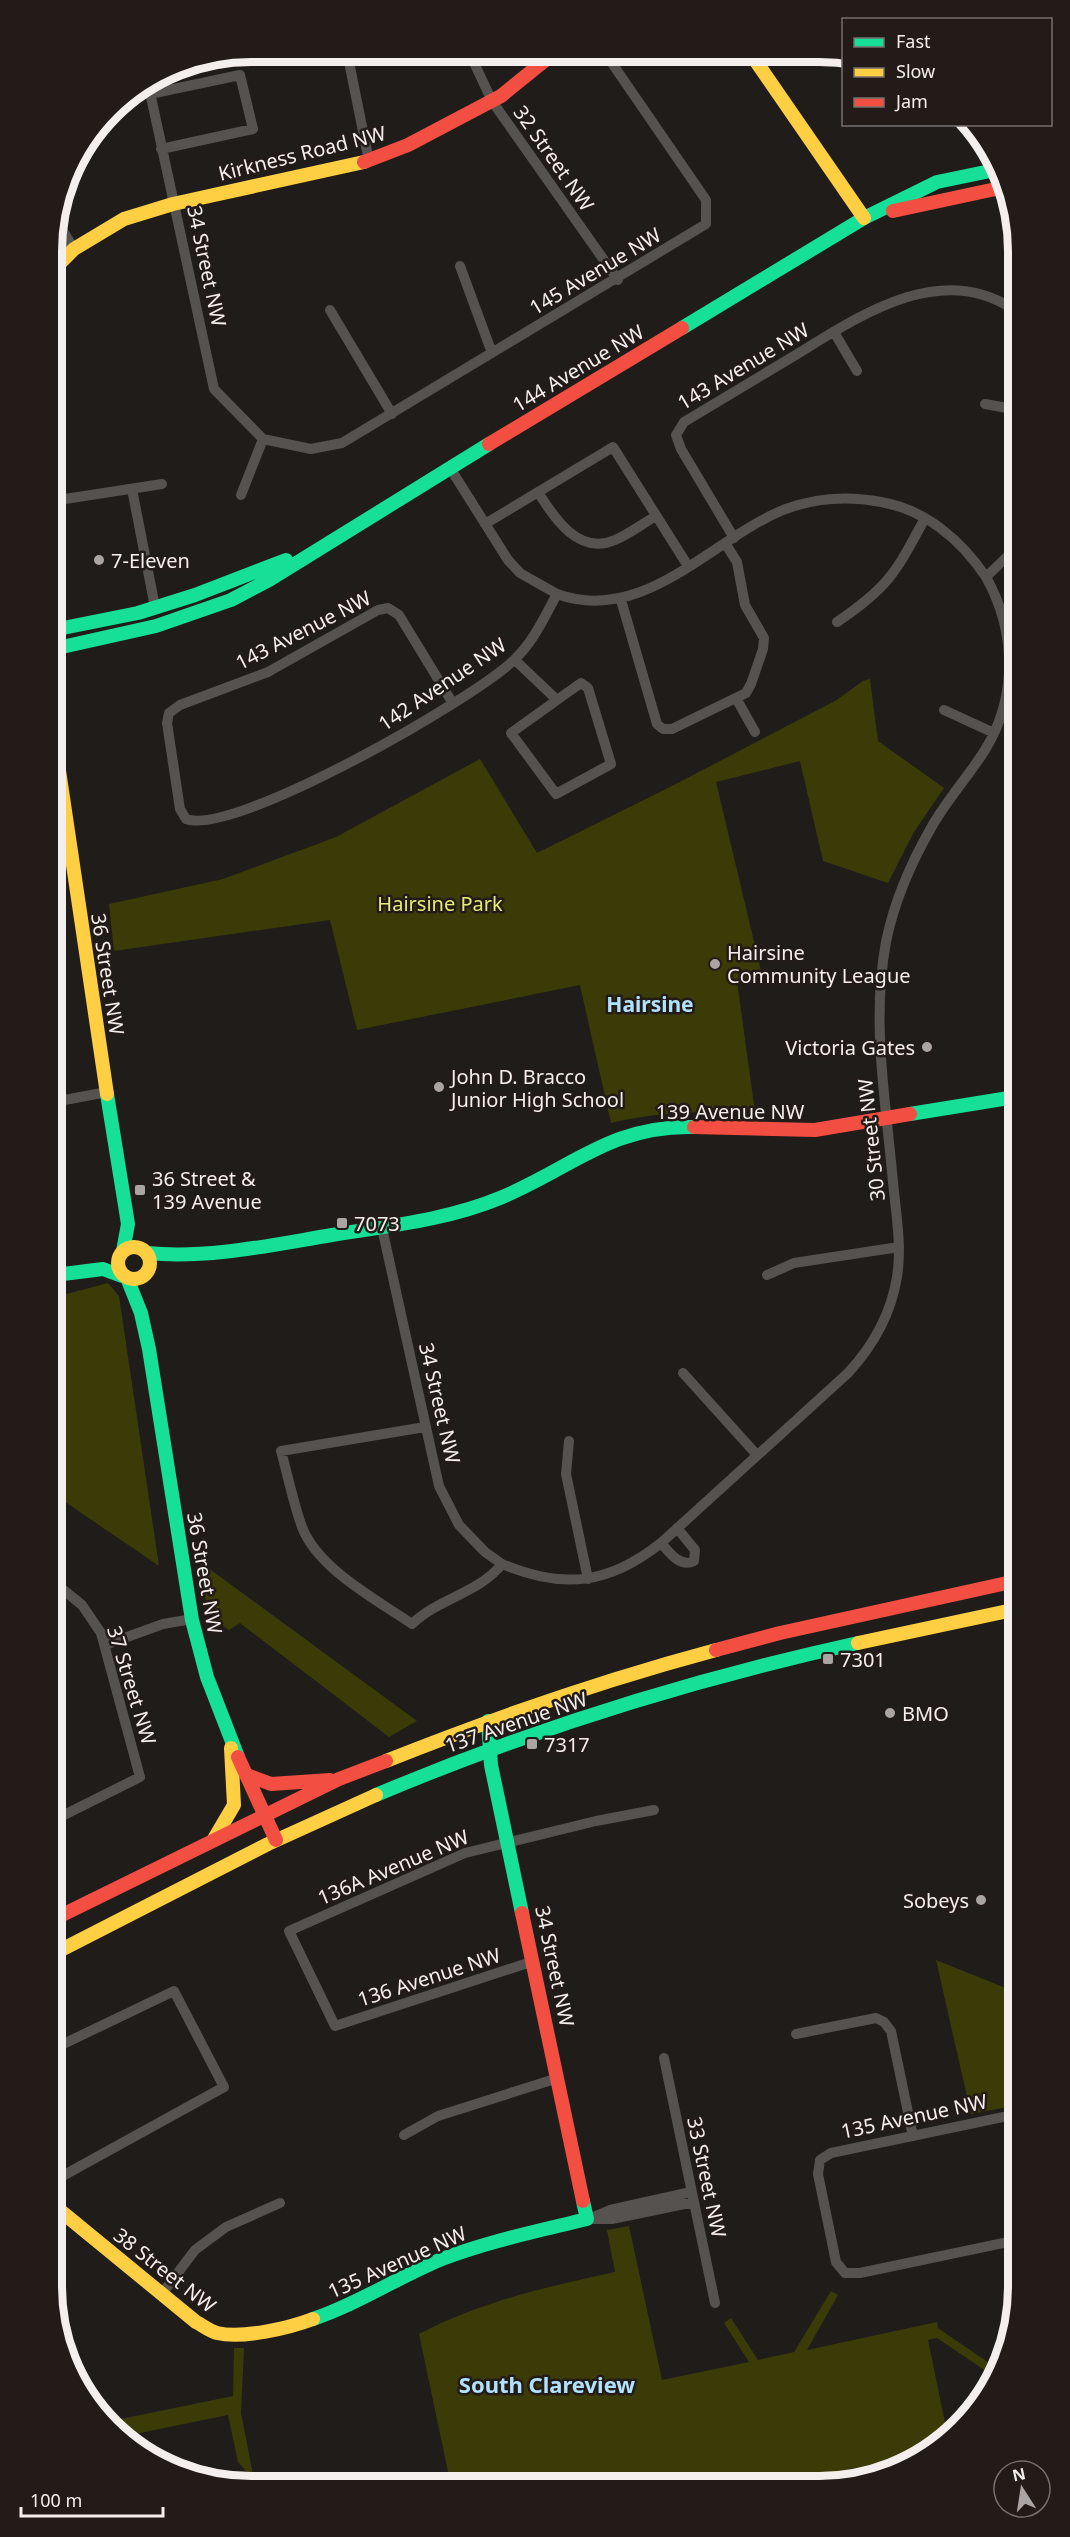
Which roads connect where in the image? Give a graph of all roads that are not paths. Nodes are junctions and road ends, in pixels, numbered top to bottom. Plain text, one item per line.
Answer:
1 (349, 62) edge
2 (474, 62) edge
3 (542, 62) edge
4 (611, 62) edge
5 (757, 62) edge
6 (157, 87) edge
7 (150, 91) edge
8 (492, 101) junction
9 (161, 148) junction
10 (369, 160) junction
11 (990, 171) edge
12 (997, 188) edge
13 (173, 204) junction
14 (864, 218) junction
15 (63, 231) edge
16 (74, 249) junction
17 (62, 261) edge
18 (460, 266) dead end
19 (618, 280) junction
20 (1008, 307) edge
21 (330, 310) dead end
22 (834, 332) junction
23 (492, 354) junction
24 (857, 371) dead end
25 (985, 404) dead end
26 (1008, 408) edge
27 (392, 414) junction
28 (263, 439) junction
29 (450, 468) junction
30 (162, 484) dead end
31 (132, 489) junction
32 (538, 492) junction
33 (242, 495) dead end
34 (62, 500) edge
35 (656, 516) junction
36 (925, 518) junction
37 (485, 524) junction
38 (729, 540) junction
39 (312, 551) junction
40 (1008, 556) edge
41 (688, 566) junction
42 (986, 577) junction
43 (557, 594) junction
44 (621, 600) junction
45 (155, 608) junction
46 (837, 622) dead end
47 (62, 628) edge
48 (1008, 643) edge
49 (62, 647) edge
50 (515, 660) junction
51 (1008, 676) edge
52 (736, 698) junction
53 (557, 700) junction
54 (452, 702) junction
55 (944, 710) dead end
56 (755, 732) dead end
57 (994, 733) junction
58 (62, 790) edge
59 (186, 819) joint
60 (107, 1092) junction
61 (1008, 1098) edge
62 (62, 1100) edge
63 (888, 1118) junction
64 (128, 1224) junction
65 (382, 1228) junction
66 (899, 1247) junction
67 (145, 1251) junction
68 (121, 1253) junction
69 (176, 1256) junction
70 (92, 1269) junction
71 (62, 1274) edge
72 (145, 1275) junction
73 (767, 1275) dead end
74 (125, 1277) junction
75 (139, 1300) junction
76 (683, 1373) dead end
77 (425, 1427) junction
78 (569, 1441) dead end
79 (757, 1455) junction
80 (678, 1528) junction
81 (661, 1544) junction
82 (502, 1564) junction
83 (588, 1579) junction
84 (1008, 1583) edge
85 (62, 1588) edge
86 (1008, 1608) edge
87 (1008, 1612) edge
88 (192, 1619) junction
89 (971, 1619) junction
90 (105, 1645) junction
91 (488, 1721) junction
92 (230, 1739) junction
93 (489, 1751) junction
94 (247, 1775) junction
95 (339, 1779) junction
96 (654, 1810) dead end
97 (266, 1816) junction
98 (62, 1817) edge
99 (276, 1840) junction
100 (509, 1842) junction
101 (210, 1843) junction
102 (62, 1916) edge
103 (62, 1949) edge
104 (534, 1961) junction
105 (335, 2026) joint
106 (796, 2034) dead end
107 (62, 2045) edge
108 (664, 2058) dead end
109 (558, 2078) junction
110 (1008, 2116) edge
111 (404, 2135) dead end
112 (913, 2136) junction
113 (62, 2176) edge
114 (693, 2197) junction
115 (280, 2203) dead end
116 (62, 2212) edge
117 (587, 2219) junction
118 (1008, 2242) edge
119 (161, 2295) junction
120 (715, 2302) dead end
121 (260, 2332) joint

1 - 10 street
2 - 8 street, 32 Street NW
3 - 8 street, Kirkness Road NW
4 - 19 street, 145 Avenue NW
5 - 14 street
6 - 9 street
7 - 9 street, 34 Street NW
8 - 10 street, Kirkness Road NW
8 - 19 street, 32 Street NW
9 - 13 street, 34 Street NW
10 - 13 street, Kirkness Road NW
11 - 14 street, 144 Avenue NW
12 - 14 street, 144 Avenue NW
13 - 16 street, Kirkness Road NW
13 - 28 street, 34 Street NW
14 - 29 street, 144 Avenue NW
15 - 16 street
16 - 17 street, Kirkness Road NW
18 - 23 street
19 - 23 street, 145 Avenue NW
20 - 22 street, 143 Avenue NW
21 - 27 street
22 - 24 street, 143 Avenue NW
22 - 38 street, 143 Avenue NW
23 - 27 street, 145 Avenue NW
25 - 26 street
27 - 28 street, 145 Avenue NW
28 - 33 street
29 - 37 street
29 - 39 street, 144 Avenue NW
30 - 31 street
31 - 34 street
31 - 45 street
32 - 35 street
32 - 35 street
32 - 37 street
35 - 41 street
36 - 38 street
36 - 42 street
36 - 46 street
37 - 43 street
38 - 41 street
38 - 52 street
39 - 45 street, 144 Avenue NW
39 - 49 street, 144 Avenue NW
40 - 42 street
41 - 44 street
42 - 48 street, 30 Street NW
43 - 44 street
43 - 50 street, 142 Avenue NW
44 - 52 street
45 - 47 street, 144 Avenue NW
50 - 53 street
50 - 54 street, 142 Avenue NW
51 - 57 street, 30 Street NW
52 - 56 street
53 - 53 street
54 - 59 street, 142 Avenue NW
54 - 59 street, 143 Avenue NW
55 - 57 street
57 - 63 street, 30 Street NW
58 - 60 street, 36 Street NW
60 - 62 street
60 - 64 street, 36 Street NW
61 - 63 street, 139 Avenue NW
63 - 65 street, 139 Avenue NW
63 - 66 street, 30 Street NW
64 - 67 street, 36 Street NW
64 - 68 street, 36 Street NW
65 - 69 street, 139 Avenue NW
65 - 77 street, 34 Street NW
66 - 73 street
66 - 79 street, 30 Street NW
67 - 68 street
67 - 69 street, 139 Avenue NW
67 - 72 street
68 - 70 street
68 - 74 street
69 - 72 street, 139 Avenue NW
70 - 71 street
70 - 74 street
72 - 74 street
72 - 75 street, 36 Street NW
74 - 75 street, 36 Street NW
75 - 88 street, 36 Street NW
76 - 79 street
77 - 82 street, 34 Street NW
77 - 82 street
78 - 83 street
79 - 80 street, 30 Street NW
80 - 81 street, 30 Street NW
80 - 81 street
81 - 83 street, 30 Street NW
82 - 83 street, 30 Street NW
84 - 91 street, 137 Avenue NW
85 - 90 street, 37 Street NW
86 - 89 street
87 - 89 street, 137 Avenue NW
88 - 90 street
88 - 92 street, 36 Street NW
89 - 93 street, 137 Avenue NW
90 - 98 street, 37 Street NW
91 - 93 street, 34 Street NW
91 - 95 street, 137 Avenue NW
92 - 94 street, 36 Street NW
92 - 101 street
93 - 99 street, 137 Avenue NW
93 - 100 street, 34 Street NW
94 - 95 street
94 - 97 street, 36 Street NW
95 - 97 street, 137 Avenue NW
96 - 100 street, 136A Avenue NW
97 - 99 street, 36 Street NW
97 - 101 street, 137 Avenue NW
99 - 103 street, 137 Avenue NW
100 - 104 street, 34 Street NW
100 - 105 street, 136A Avenue NW
101 - 102 street, 137 Avenue NW
104 - 105 street, 136 Avenue NW
104 - 109 street, 34 Street NW
106 - 112 street
107 - 113 street
108 - 114 street, 33 Street NW
109 - 111 street
109 - 117 street, 34 Street NW
110 - 112 street, 135 Avenue NW
112 - 118 street, 135 Avenue NW
114 - 117 street, 135 Avenue NW
114 - 120 street, 33 Street NW
115 - 119 street
116 - 119 street, 38 Street NW
117 - 121 street, 135 Avenue NW
119 - 121 street, 38 Street NW

